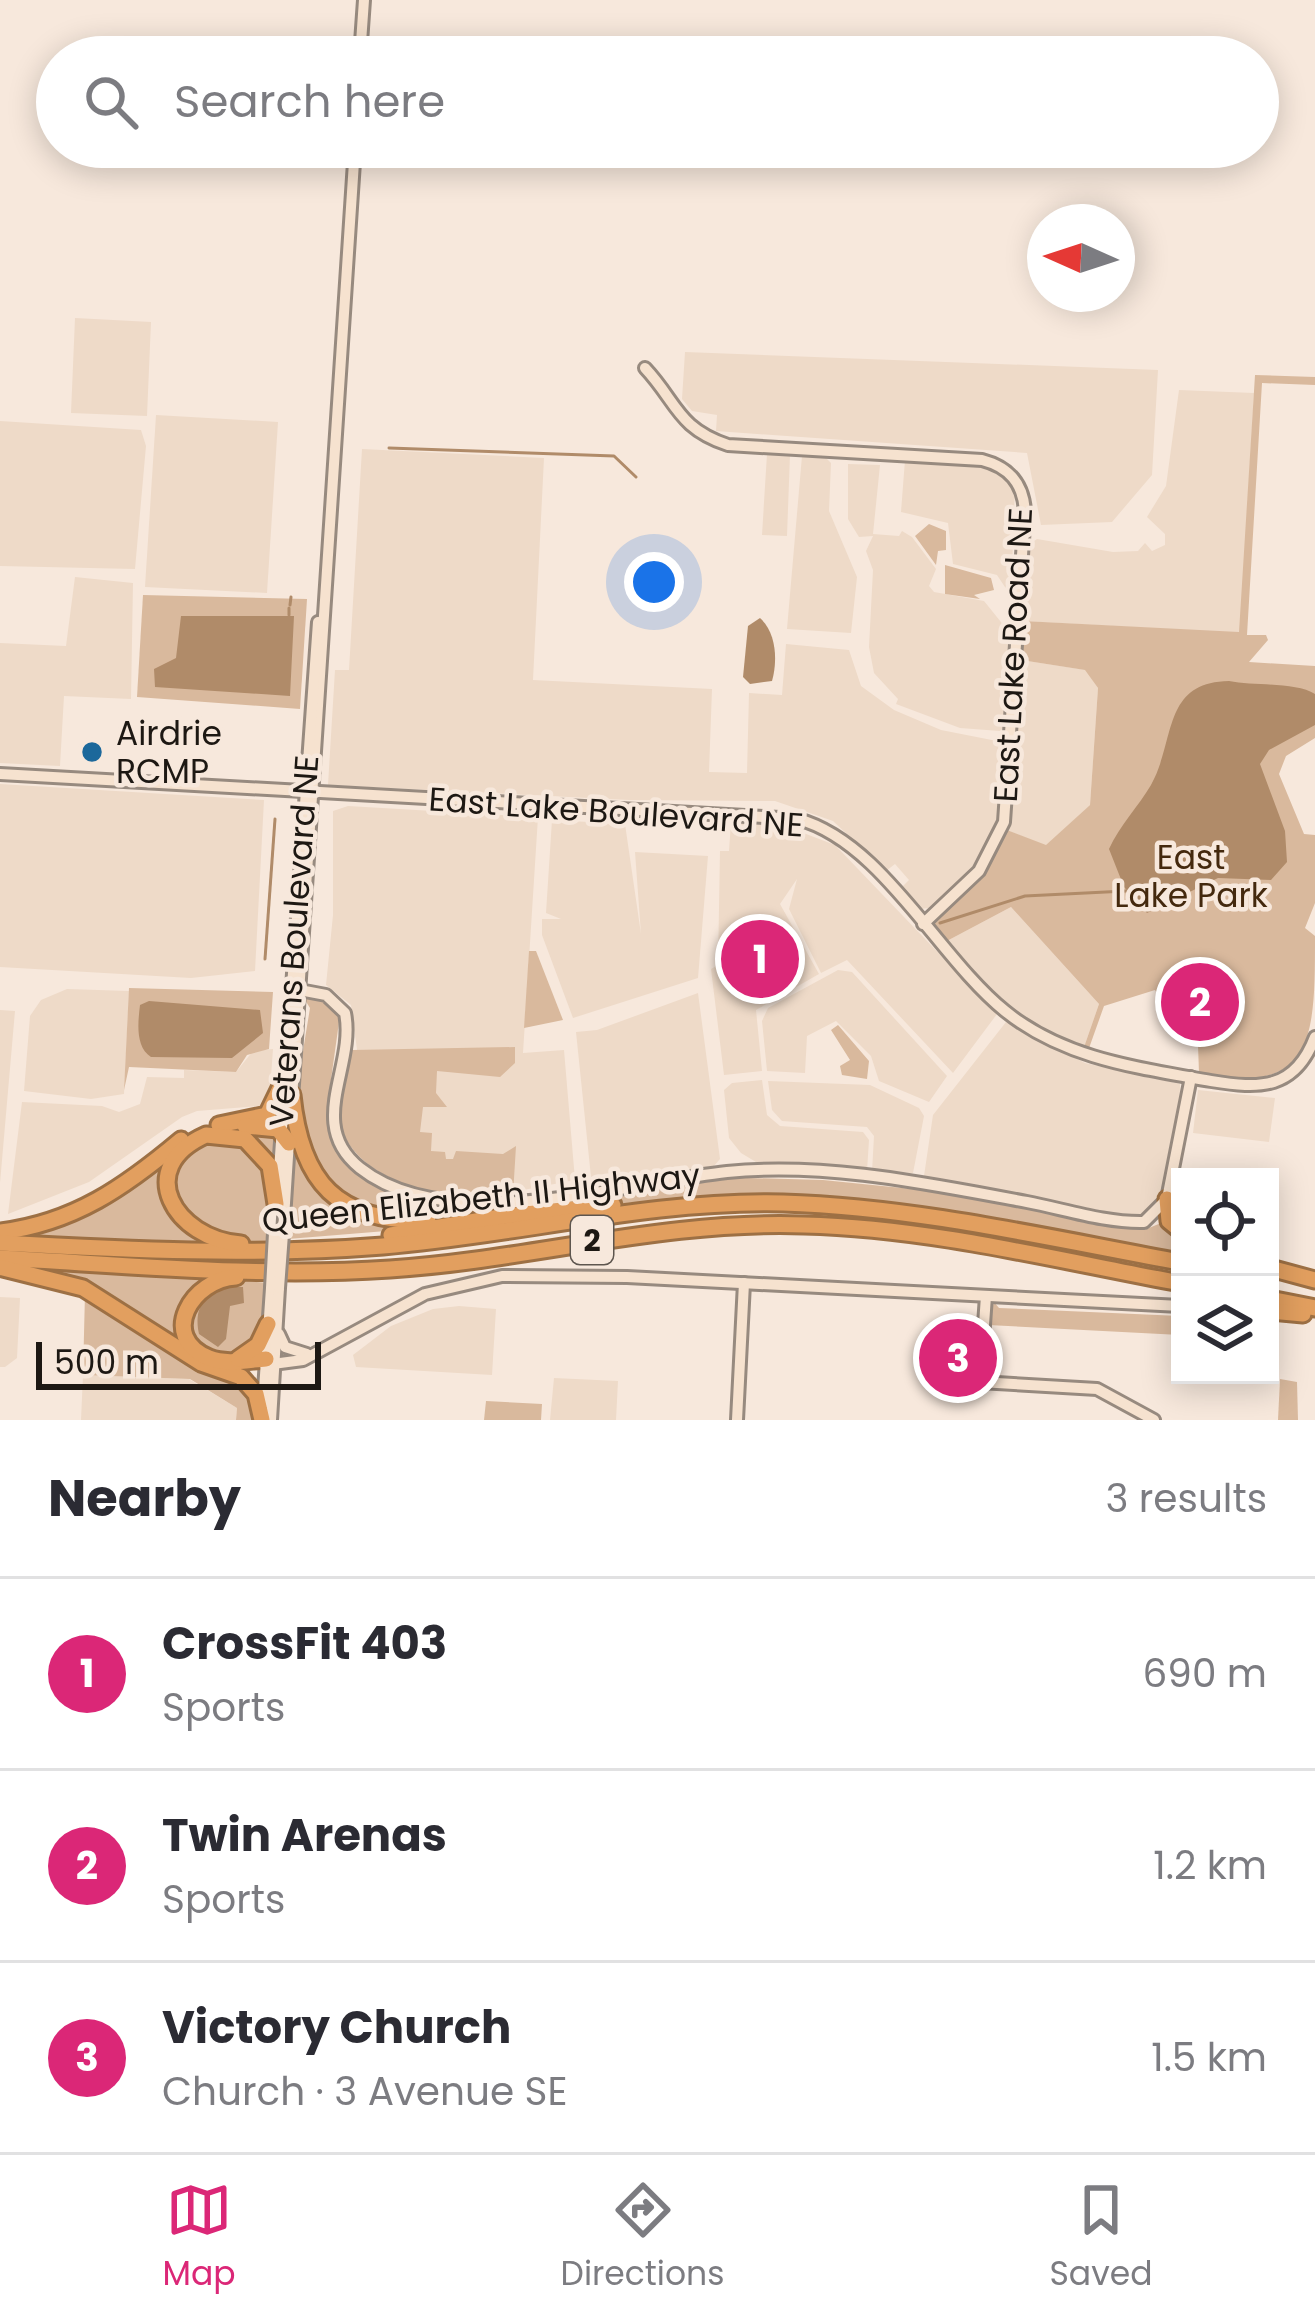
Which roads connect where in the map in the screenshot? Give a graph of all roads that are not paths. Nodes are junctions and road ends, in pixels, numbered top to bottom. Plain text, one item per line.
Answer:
1 (364, 0) edge
2 (361, 36) edge
3 (354, 168) edge
4 (645, 368) dead end
5 (309, 768) junction
6 (0, 774) edge
7 (277, 790) junction
8 (308, 791) junction
9 (330, 793) junction
10 (306, 818) junction
11 (923, 924) junction
12 (294, 990) junction
13 (1315, 1037) edge
14 (1191, 1077) junction
15 (288, 1088) junction
16 (230, 1125) junction
17 (285, 1137) junction
18 (1167, 1199) junction
19 (766, 1203) junction
20 (276, 1204) junction
21 (512, 1215) junction
22 (1153, 1218) junction
23 (1171, 1223) edge
24 (1171, 1226) edge
25 (0, 1232) edge
26 (278, 1233) junction
27 (0, 1243) edge
28 (1171, 1260) edge
29 (472, 1261) junction
30 (0, 1263) edge
31 (1279, 1271) edge
32 (1279, 1280) edge
33 (1171, 1281) edge
34 (744, 1283) junction
35 (1315, 1283) edge
36 (986, 1296) junction
37 (1279, 1301) edge
38 (1171, 1306) edge
39 (1279, 1311) edge
40 (1315, 1311) edge
41 (273, 1324) junction
42 (310, 1355) junction
43 (236, 1361) junction
44 (270, 1362) junction
45 (218, 1368) junction
46 (266, 1416) edge
47 (736, 1420) edge
48 (1154, 1420) edge

1 - 2 street
3 - 5 street, Veterans Boulevard NE
4 - 11 street, East Lake Road NE
5 - 7 street
5 - 8 street, Veterans Boulevard NE
5 - 9 street
6 - 7 street, East Lake Boulevard NE
7 - 8 street, East Lake Boulevard NE
7 - 10 street
8 - 9 street, East Lake Boulevard NE
8 - 10 street, Veterans Boulevard NE
9 - 10 street
9 - 11 street, East Lake Boulevard NE
10 - 12 street, Veterans Boulevard NE
10 - 12 street, Veterans Boulevard NE
11 - 14 street, East Lake Boulevard NE
12 - 15 street, Veterans Boulevard NE
12 - 22 street
13 - 14 street, East Lake Boulevard NE
14 - 18 street
15 - 16 highway
15 - 17 street, Veterans Boulevard NE
15 - 21 highway
16 - 17 highway
16 - 25 highway
17 - 20 street, Veterans Boulevard NE
17 - 26 street, Veterans Boulevard NE
18 - 22 street
18 - 23 highway
19 - 21 highway
19 - 27 highway, Queen Elizabeth II Highway / 2
19 - 28 highway, Queen Elizabeth II Highway / 2
20 - 21 highway
20 - 26 street, Veterans Boulevard NE
22 - 24 highway
26 - 41 street, Veterans Boulevard NE, bridge
29 - 30 highway, Queen Elizabeth II Highway / 2
29 - 33 highway, Queen Elizabeth II Highway / 2
29 - 43 highway
30 - 45 highway
31 - 35 highway
32 - 35 highway
34 - 36 street
34 - 42 street
34 - 47 street
36 - 38 street
36 - 48 street
37 - 40 highway
39 - 40 highway
41 - 42 street
41 - 43 highway
41 - 44 street, Veterans Boulevard NE
42 - 44 street
42 - 46 street
43 - 44 highway
44 - 45 highway
44 - 46 street, Veterans Boulevard NE
45 - 46 highway

